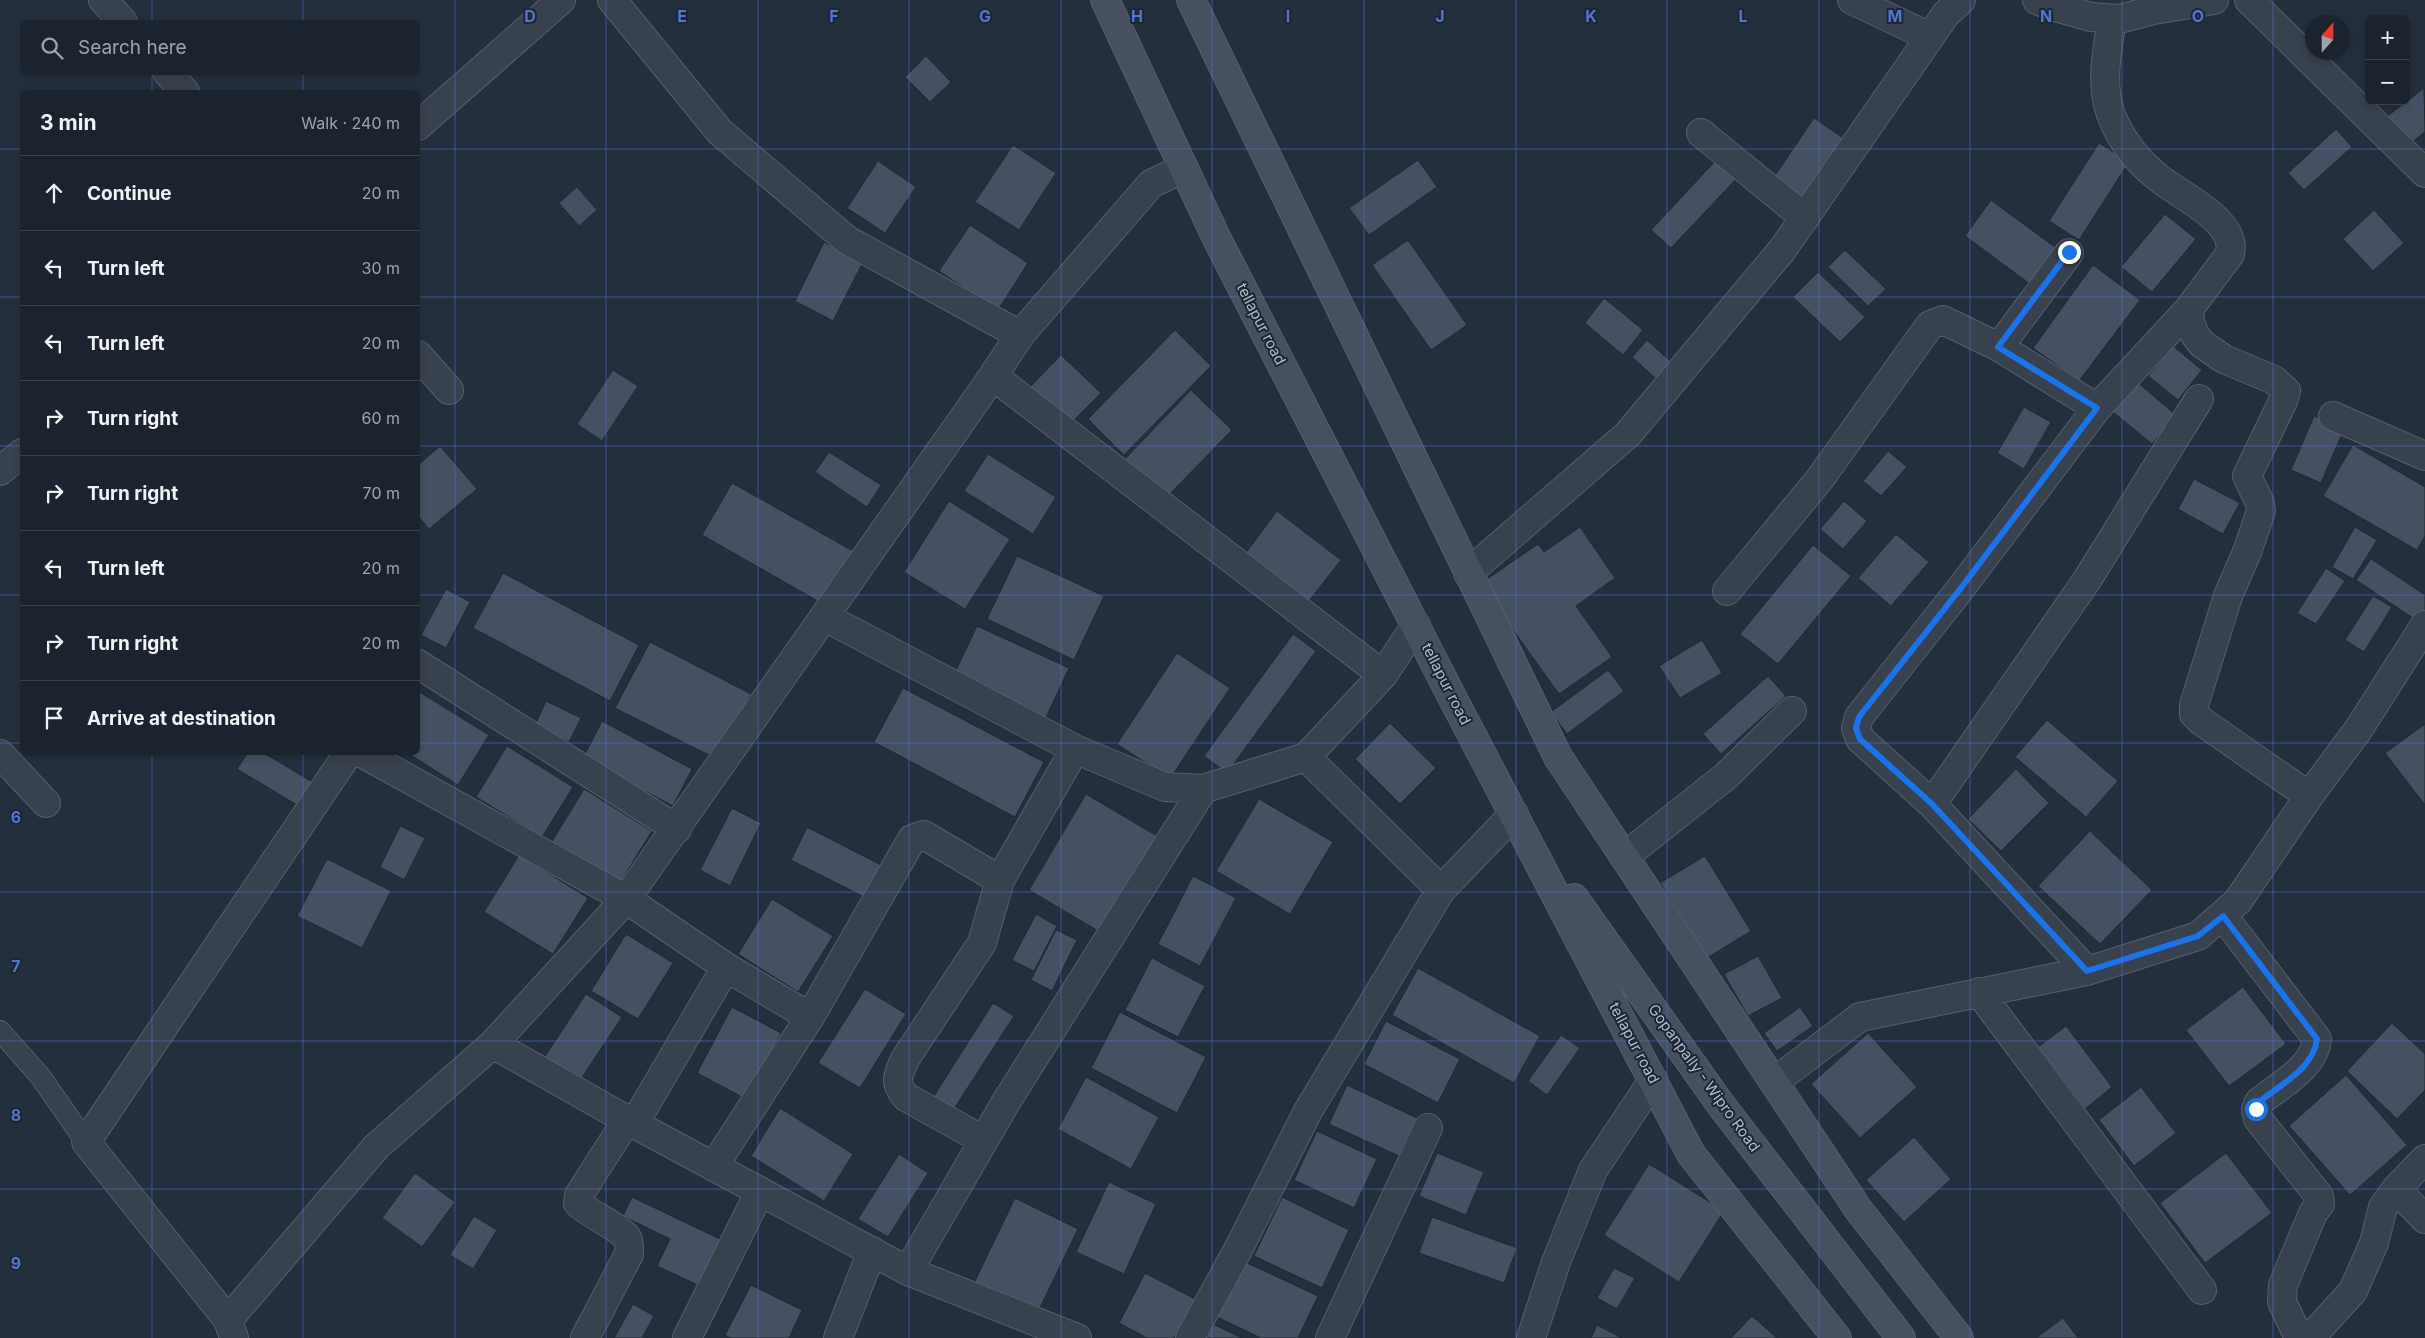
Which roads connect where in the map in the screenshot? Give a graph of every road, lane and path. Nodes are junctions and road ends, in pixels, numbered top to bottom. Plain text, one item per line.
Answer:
1 (103, 0) edge
2 (561, 0) edge
3 (612, 0) edge
4 (1106, 0) edge
5 (1191, 0) edge
6 (1852, 0) edge
7 (1961, 0) edge
8 (2037, 0) edge
9 (2214, 0) edge
10 (2250, 0) edge
11 (2112, 18) junction
12 (121, 20) edge
13 (1930, 37) junction
14 (170, 75) edge
15 (183, 90) edge
16 (420, 124) edge
17 (1701, 133) dead end
18 (1184, 168) junction
19 (2425, 172) edge
20 (1805, 218) junction
21 (2069, 252) dead end
22 (2189, 310) junction
23 (1020, 334) junction
24 (1998, 347) junction
25 (420, 357) edge
26 (994, 376) junction
27 (449, 390) dead end
28 (2199, 399) dead end
29 (2097, 408) junction
30 (2333, 416) dead end
31 (20, 454) edge
32 (2425, 456) edge
33 (0, 471) edge
34 (1468, 573) junction
35 (1727, 591) dead end
36 (825, 617) junction
37 (1416, 625) junction
38 (2425, 625) edge
39 (420, 665) edge
40 (1383, 675) junction
41 (1792, 711) dead end
42 (1075, 749) junction
43 (0, 754) edge
44 (347, 755) edge
45 (365, 755) edge
46 (1306, 757) junction
47 (1203, 789) junction
48 (2309, 796) junction
49 (46, 803) dead end
50 (1932, 804) junction
51 (1514, 814) junction
52 (677, 829) junction
53 (1624, 857) junction
54 (1000, 880) junction
55 (1441, 890) junction
56 (626, 899) junction
57 (2223, 916) junction
58 (726, 967) junction
59 (2087, 971) junction
60 (1979, 992) junction
61 (810, 1017) junction
62 (0, 1031) edge
63 (493, 1044) junction
64 (1653, 1080) junction
65 (1774, 1082) junction
66 (631, 1122) junction
67 (1428, 1128) dead end
68 (983, 1140) junction
69 (86, 1142) junction
70 (2425, 1159) edge
71 (714, 1166) junction
72 (2396, 1189) junction
73 (760, 1191) junction
74 (2425, 1219) edge
75 (872, 1251) junction
76 (908, 1271) junction
77 (2202, 1290) dead end
78 (231, 1329) edge
79 (585, 1338) edge
80 (687, 1338) edge
81 (838, 1338) edge
82 (1077, 1338) edge
83 (1190, 1338) edge
84 (1330, 1338) edge
85 (1531, 1338) edge
86 (1837, 1338) edge
87 (1901, 1338) edge
88 (1959, 1338) edge
89 (2300, 1338) edge
90 (2310, 1338) edge

1 - 12 street
2 - 16 street
3 - 23 street
4 - 18 street, tellapur road
5 - 34 street
6 - 13 street
7 - 13 street
8 - 11 street
9 - 11 street
10 - 19 street
11 - 22 street
13 - 20 street
14 - 15 street
17 - 20 street
18 - 23 street
18 - 37 street, tellapur road
20 - 34 street
21 - 24 street
22 - 29 street
22 - 48 street
23 - 26 street
24 - 29 street
24 - 35 street
25 - 27 street
26 - 36 street
26 - 40 street
28 - 50 street
29 - 50 street
30 - 32 street
31 - 33 street
34 - 53 street
36 - 42 street
36 - 52 street
37 - 40 street
37 - 51 street, tellapur road
38 - 48 street
39 - 52 street
40 - 46 street
41 - 53 street
42 - 47 street
42 - 54 street
43 - 49 street
44 - 69 street
45 - 56 street
46 - 47 street
46 - 55 street
47 - 68 street
48 - 57 street
50 - 59 street
51 - 55 street
51 - 64 street, tellapur road
51 - 87 street, Gopanpally - Wipro Road
52 - 56 street
53 - 65 street
54 - 61 street
54 - 68 street
55 - 83 street
56 - 58 street
56 - 63 street
57 - 59 street
57 - 89 street
58 - 61 street
58 - 66 street
59 - 60 street
60 - 65 street
60 - 77 street
61 - 71 street
62 - 69 lane
63 - 66 street
63 - 78 street
64 - 85 street
64 - 86 street, tellapur road
65 - 88 street
66 - 71 street
66 - 79 street
67 - 84 street
68 - 76 street
69 - 78 street
70 - 72 street
71 - 73 street
72 - 74 street
72 - 90 street
73 - 75 street
73 - 80 street
75 - 76 street
75 - 81 street
76 - 82 street

